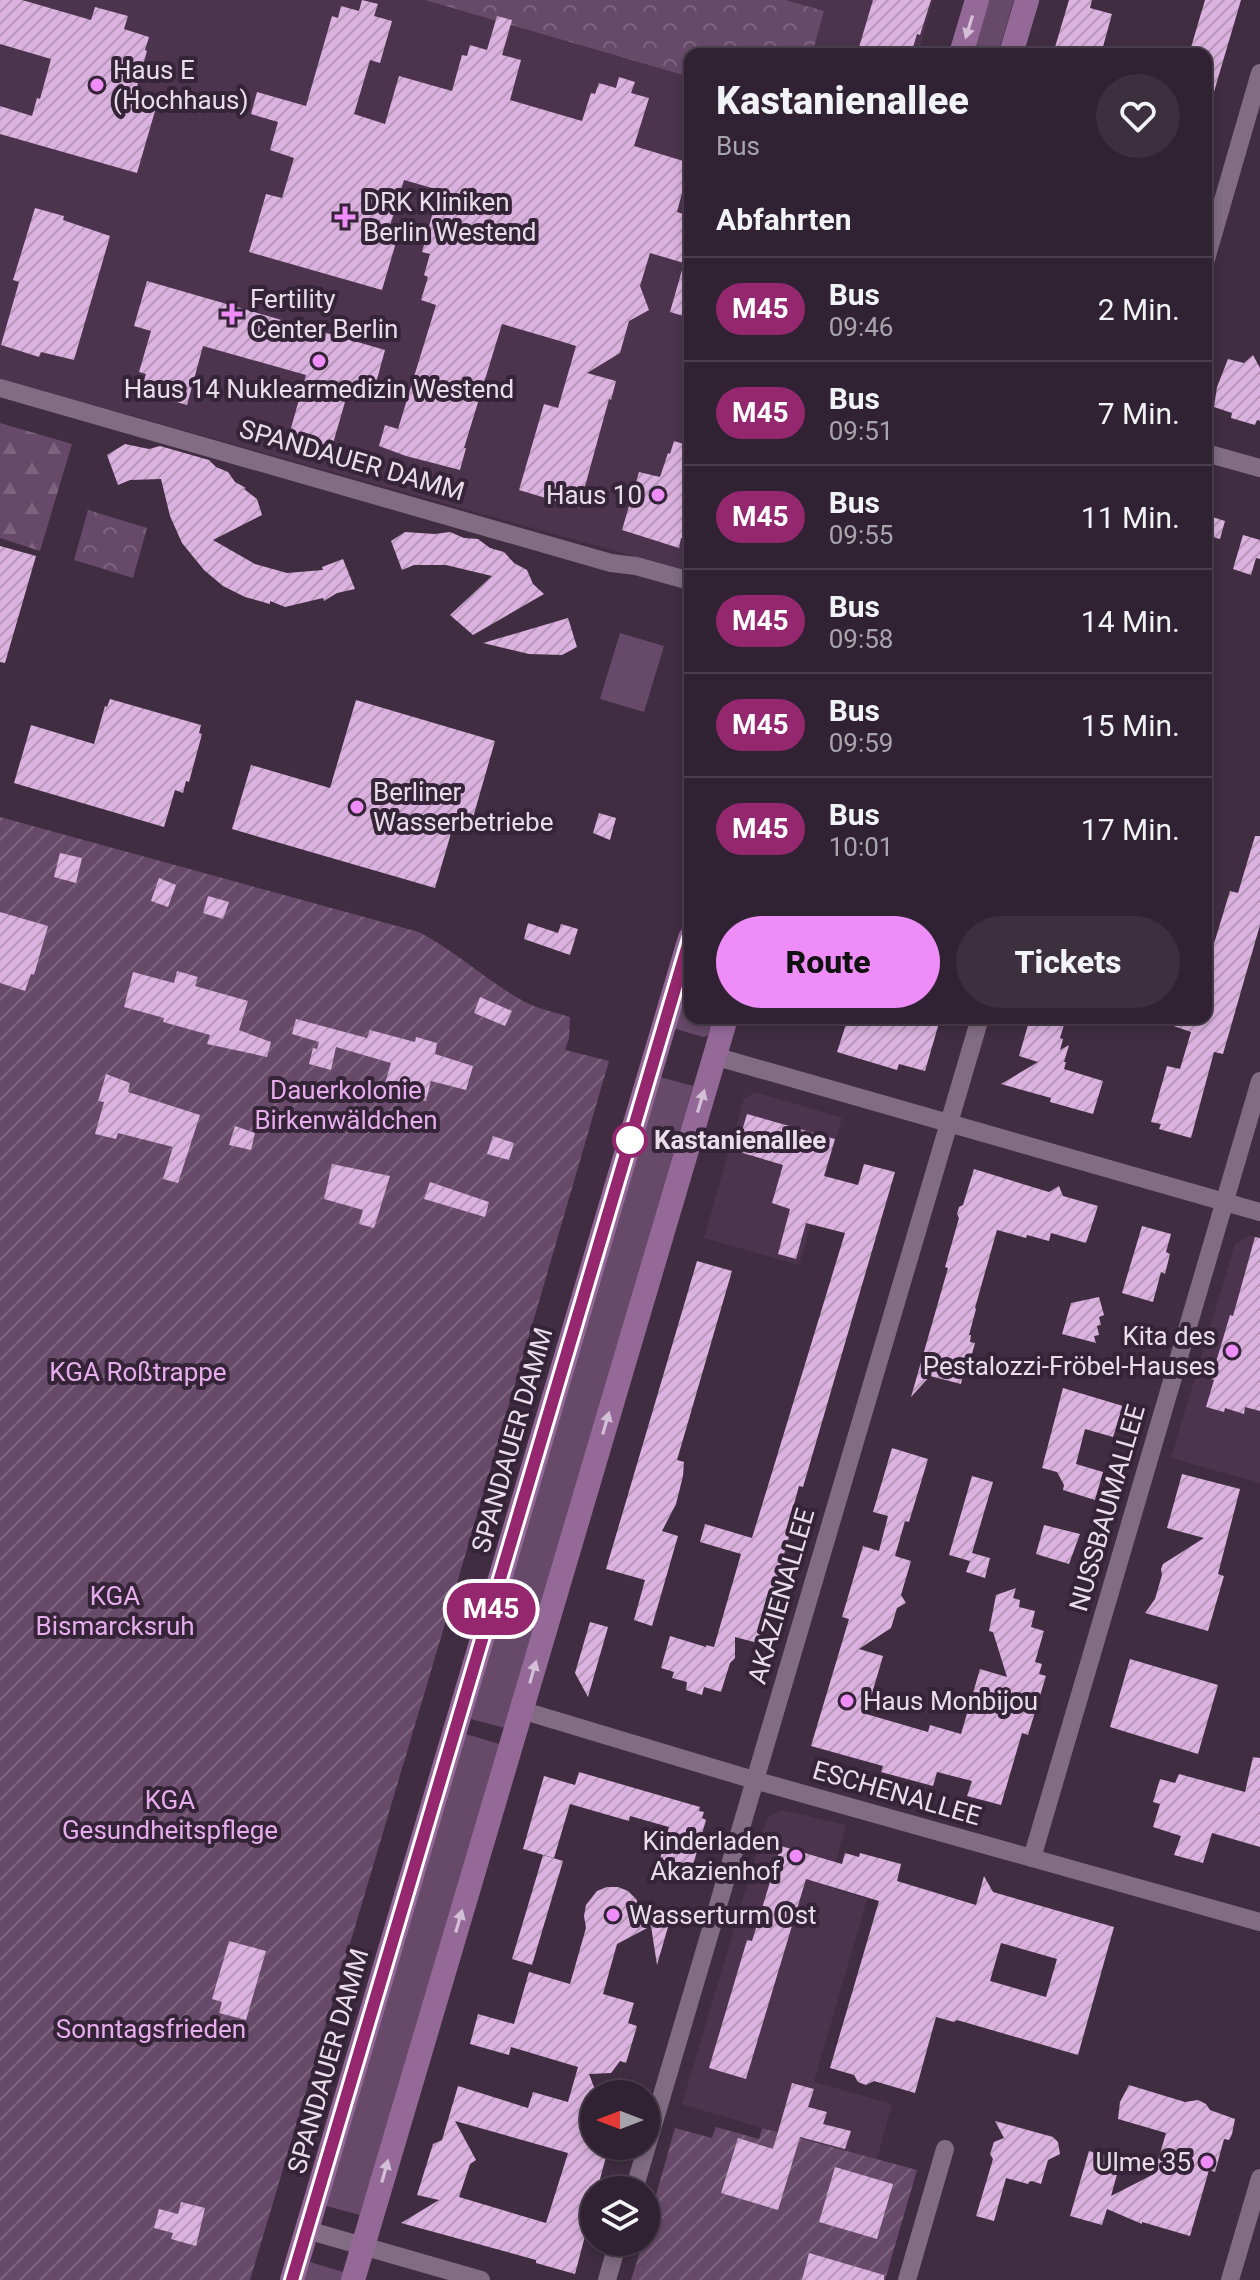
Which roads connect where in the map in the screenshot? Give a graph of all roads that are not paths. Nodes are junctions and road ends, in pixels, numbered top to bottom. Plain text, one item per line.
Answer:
1 (977, 0) edge
2 (1027, 0) edge
3 (963, 48) edge
4 (1013, 48) edge
5 (1260, 73) edge
6 (1212, 238) edge
7 (0, 388) edge
8 (1212, 455) edge
9 (1260, 468) edge
10 (684, 579) edge
11 (684, 958) edge
12 (724, 1024) edge
13 (978, 1024) edge
14 (714, 1056) junction
15 (1260, 1081) edge
16 (949, 1123) junction
17 (1224, 1202) junction
18 (1260, 1212) edge
19 (521, 1710) junction
20 (754, 1780) junction
21 (1032, 1858) junction
22 (1260, 1922) edge
23 (945, 2149) dead end
24 (638, 2176) edge
25 (1260, 2178) edge
26 (307, 2230) junction
27 (363, 2245) junction
28 (614, 2256) edge
29 (292, 2280) edge
30 (353, 2280) edge
31 (481, 2280) edge
32 (607, 2280) edge
33 (907, 2280) edge
34 (1230, 2280) edge

1 -> 3 main road
2 - 4 main road
5 - 6 street
7 - 10 street, SPANDAUER DAMM
8 - 9 street
11 - 26 main road, SPANDAUER DAMM
12 - 14 main road
13 - 16 street, AKAZIENALLEE
14 - 16 street
19 -> 14 main road
15 - 17 street, NUSSBAUMALLEE
16 - 17 street
16 - 20 street, AKAZIENALLEE
17 - 18 street
17 - 21 street, NUSSBAUMALLEE
19 - 20 street, ESCHENALLEE
27 -> 19 main road
20 - 21 street, ESCHENALLEE
20 - 24 street, AKAZIENALLEE
21 - 22 street, ESCHENALLEE
23 - 33 street
25 - 34 street
26 - 27 street
26 - 29 main road, SPANDAUER DAMM
27 - 30 main road
27 - 31 street
28 - 32 street

